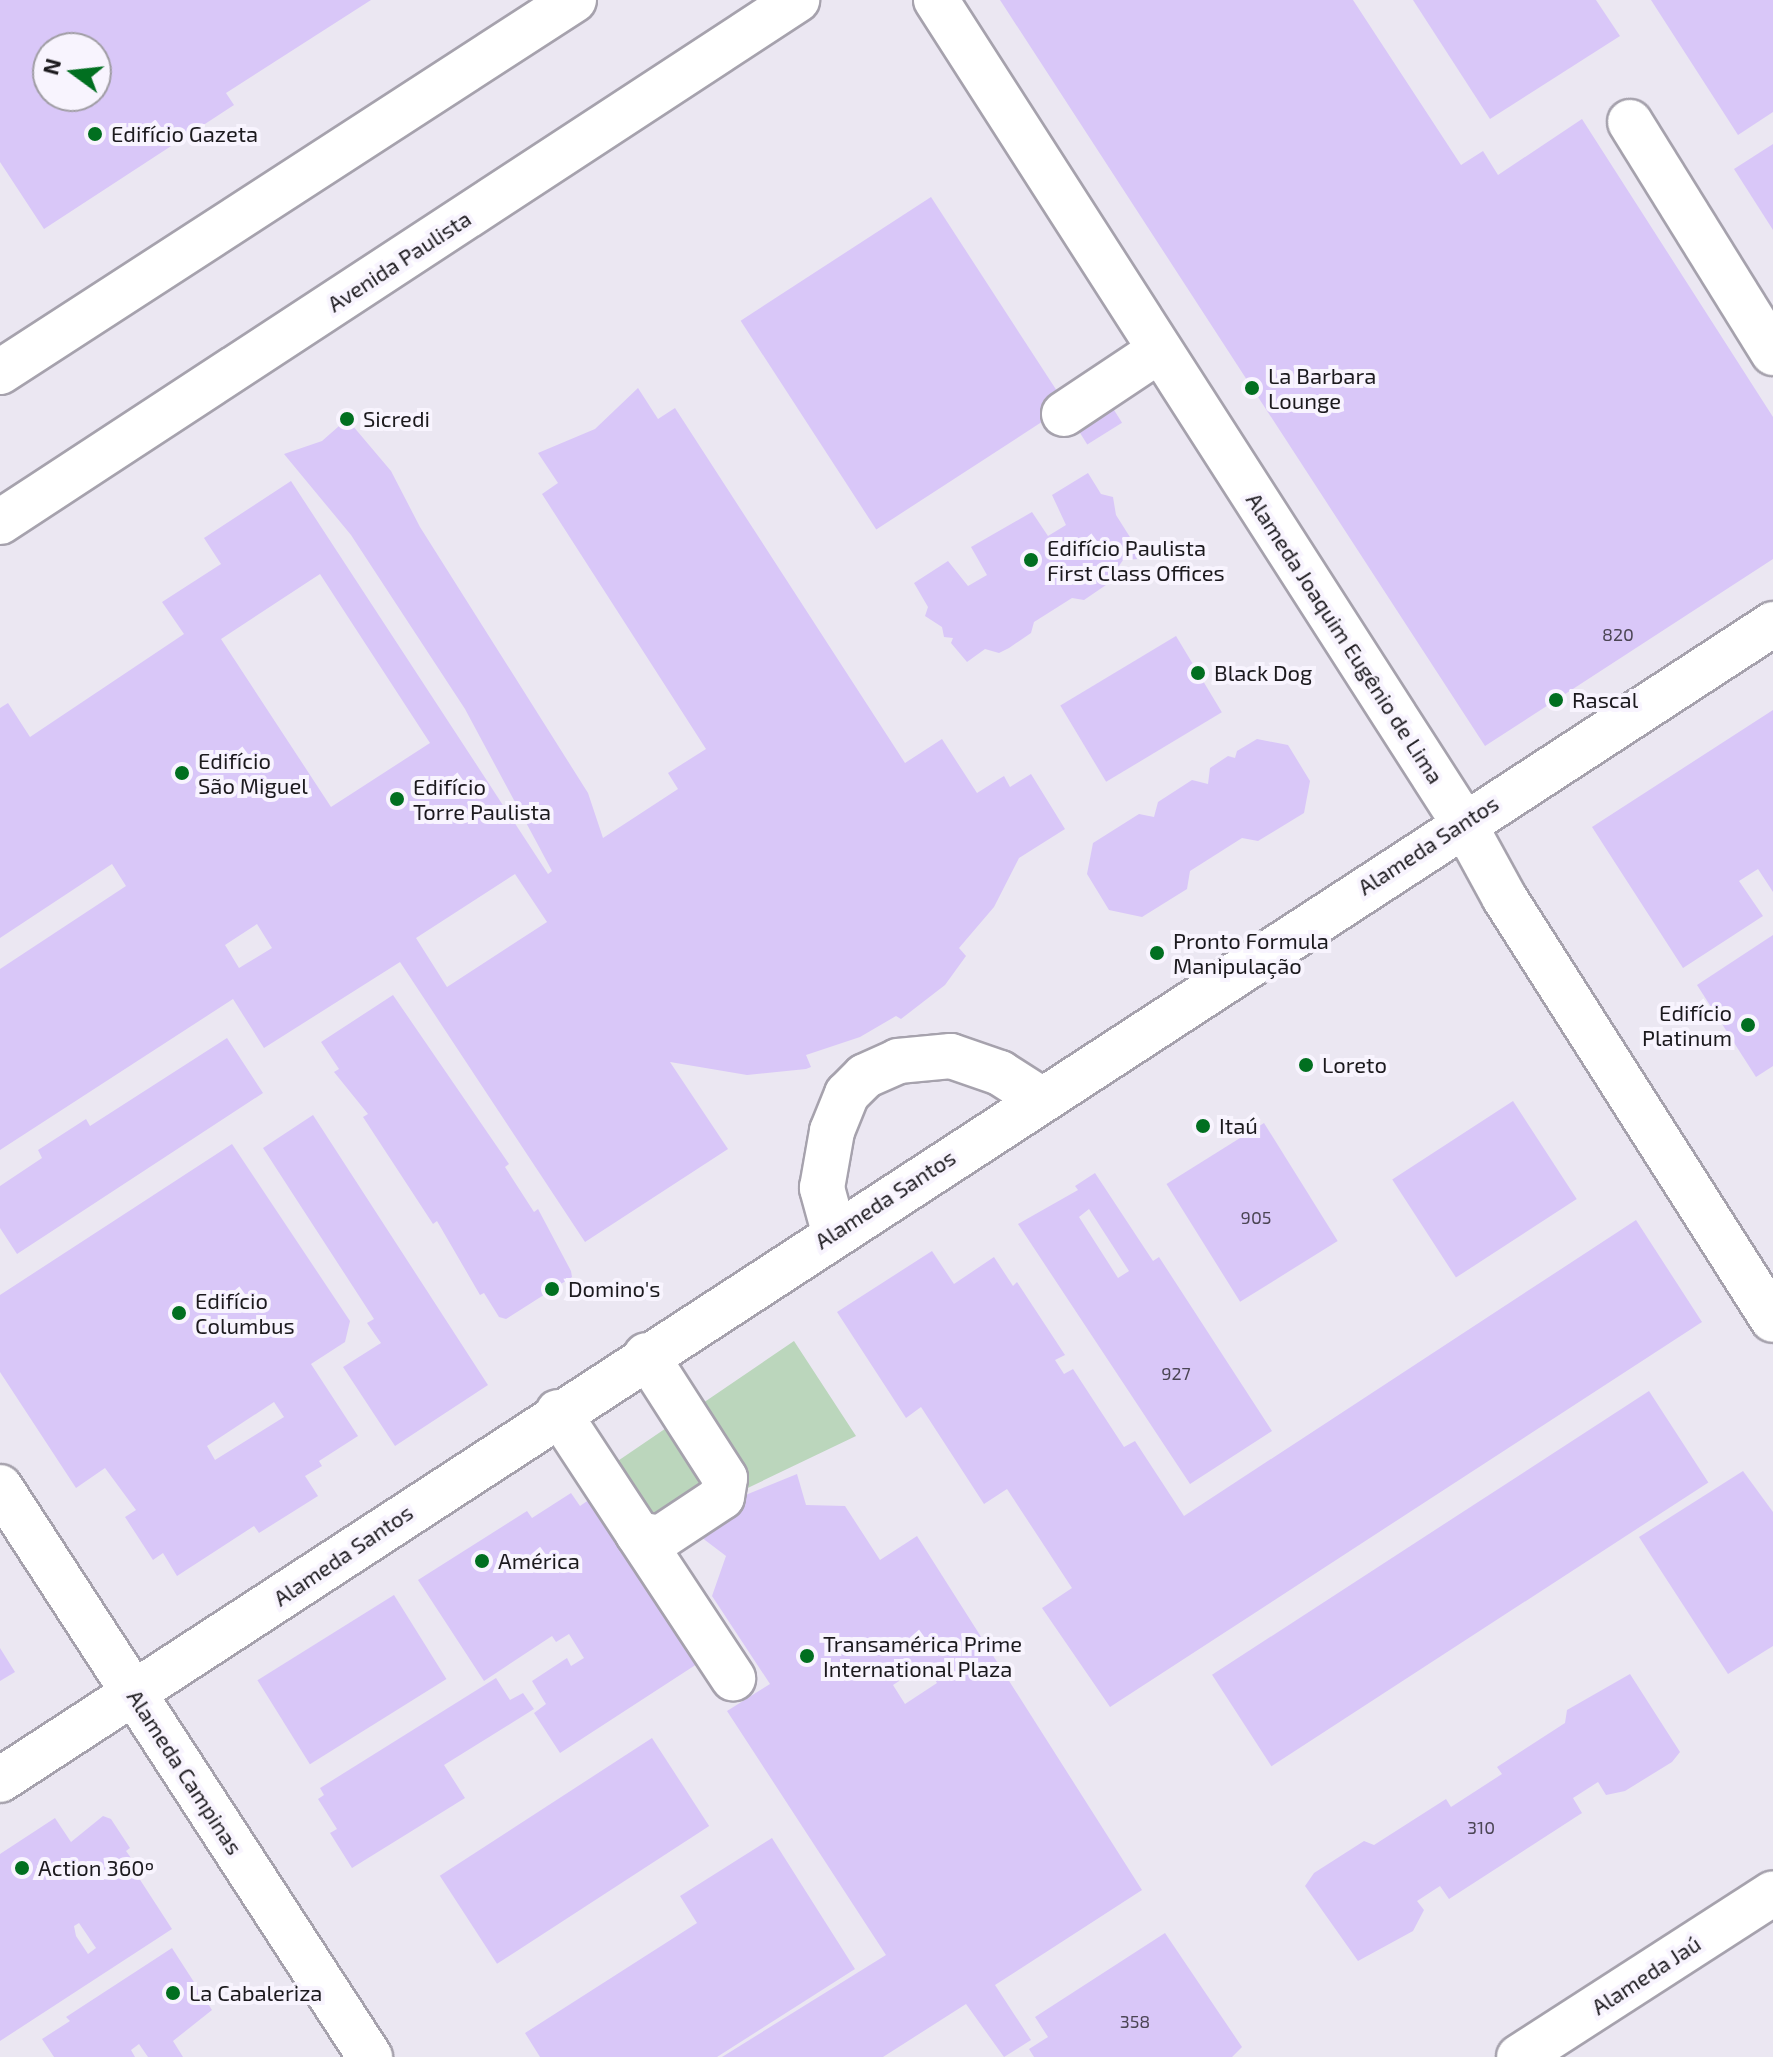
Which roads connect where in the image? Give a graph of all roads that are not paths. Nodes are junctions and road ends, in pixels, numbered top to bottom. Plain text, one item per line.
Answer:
1 (574, 0) edge
2 (797, 0) edge
3 (936, 0) edge
4 (1630, 122) dead end
5 (1160, 350) junction
6 (1773, 353) edge
7 (0, 372) edge
8 (1064, 414) dead end
9 (0, 522) edge
10 (1773, 624) edge
11 (1463, 822) junction
12 (1039, 1098) junction
13 (834, 1232) junction
14 (1773, 1320) edge
15 (646, 1355) junction
16 (558, 1412) junction
17 (0, 1487) edge
18 (638, 1534) junction
19 (733, 1678) dead end
20 (134, 1693) junction
21 (0, 1780) edge
22 (1773, 1893) edge
23 (370, 2057) edge
24 (1519, 2057) edge

1 - 7 street
2 - 9 street, Avenida Paulista
3 - 5 street, Alameda Joaquim Eugênio de Lima
4 - 6 street
5 - 8 street
5 - 11 street, Alameda Joaquim Eugênio de Lima
10 - 11 street, Alameda Santos
11 - 12 street, Alameda Santos
11 - 14 street, Alameda Joaquim Eugênio de Lima
12 - 13 street, Alameda Santos
12 - 13 street
13 - 15 street, Alameda Santos
15 - 16 street, Alameda Santos
15 - 18 street
16 - 18 street
16 - 20 street, Alameda Santos
17 - 20 street, Alameda Campinas
18 - 19 street
20 - 21 street, Alameda Santos
20 - 23 street, Alameda Campinas
22 - 24 street, Alameda Jaú

